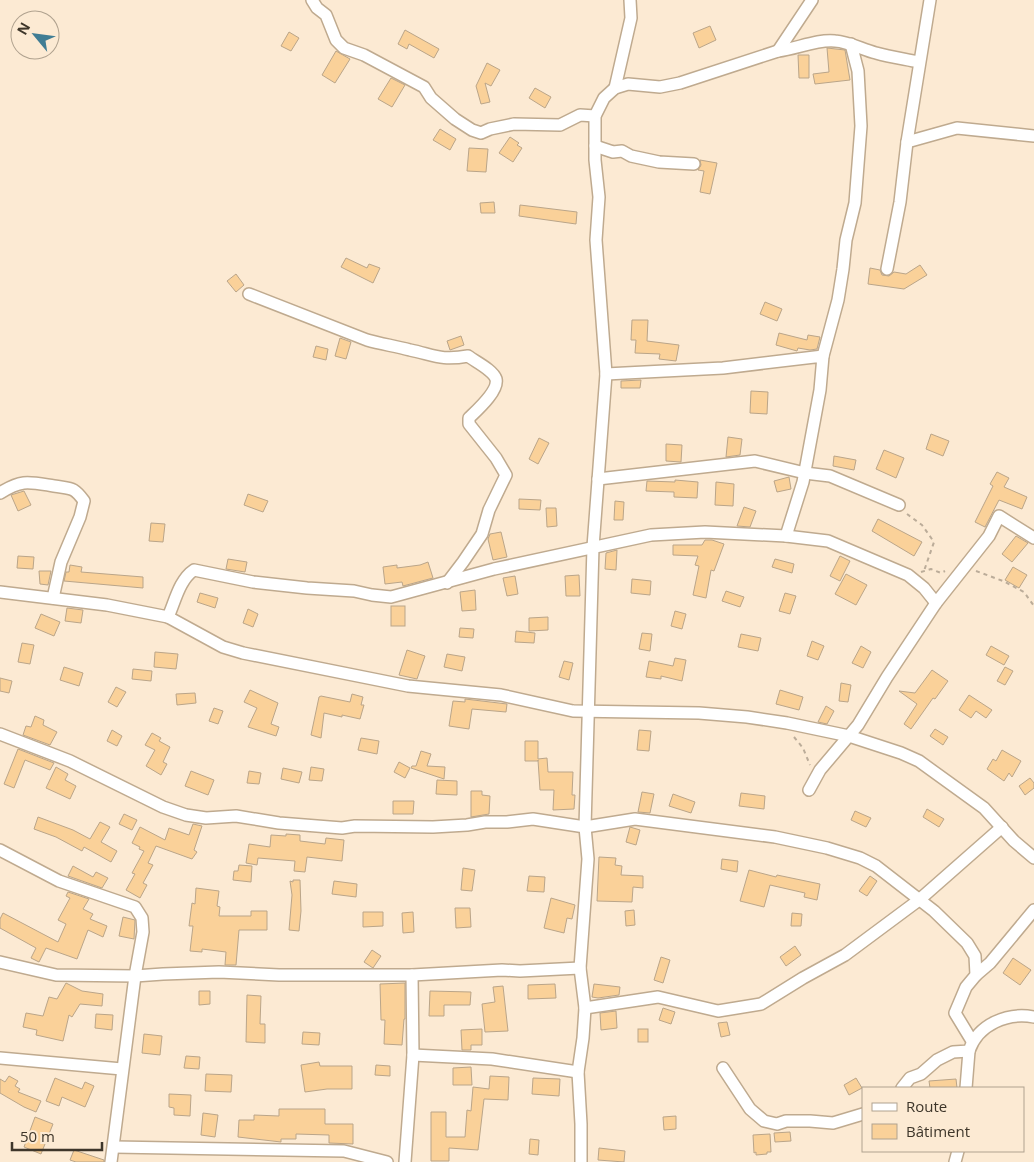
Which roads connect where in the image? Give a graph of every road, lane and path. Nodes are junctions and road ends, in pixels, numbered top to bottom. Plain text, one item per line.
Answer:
1 (312, 0) edge
2 (630, 0) edge
3 (812, 0) edge
4 (930, 0) edge
5 (851, 44) junction
6 (778, 51) junction
7 (919, 62) junction
8 (615, 88) junction
9 (595, 116) junction
10 (1034, 136) edge
11 (907, 142) junction
12 (595, 146) junction
13 (694, 164) dead end
14 (887, 268) dead end
15 (249, 294) dead end
16 (823, 356) junction
17 (606, 374) junction
18 (805, 473) junction
19 (598, 479) junction
20 (0, 494) edge
21 (899, 505) joint
22 (786, 536) junction
23 (1034, 538) edge
24 (593, 547) junction
25 (966, 567) junction
26 (924, 571) junction
27 (946, 571) dead end
28 (909, 576) junction
29 (447, 583) junction
30 (0, 592) edge
31 (53, 598) junction
32 (936, 603) junction
33 (1034, 606) edge
34 (168, 617) junction
35 (589, 711) junction
36 (794, 724) junction
37 (0, 734) edge
38 (849, 736) junction
39 (817, 776) junction
40 (809, 790) dead end
41 (585, 826) junction
42 (1002, 827) junction
43 (0, 850) edge
44 (1034, 858) edge
45 (918, 900) junction
46 (1034, 910) edge
47 (0, 962) edge
48 (580, 968) junction
49 (412, 975) junction
50 (976, 975) junction
51 (134, 976) junction
52 (585, 1008) junction
53 (1034, 1016) edge
54 (970, 1046) junction
55 (413, 1056) junction
56 (0, 1058) edge
57 (722, 1068) dead end
58 (122, 1069) junction
59 (578, 1072) junction
60 (903, 1087) edge
61 (966, 1087) edge
62 (862, 1114) edge
63 (114, 1146) junction
64 (111, 1162) edge
65 (387, 1162) edge
66 (405, 1162) edge
67 (581, 1162) edge

1 - 9 street
2 - 8 street
3 - 6 street
4 - 7 street
5 - 6 street
5 - 7 street
5 - 16 street
6 - 8 street
7 - 11 street
8 - 9 street
9 - 12 street
10 - 11 street
11 - 14 street
12 - 13 street
12 - 17 street
15 - 29 street
16 - 17 street
16 - 18 street
17 - 19 street
18 - 19 street
18 - 21 street
18 - 22 street
19 - 24 street
20 - 31 street
21 - 26 path
22 - 24 street
22 - 28 street
23 - 25 street
24 - 29 street
24 - 35 street
25 - 32 street
25 - 33 path
26 - 27 path
26 - 28 path
28 - 32 street
29 - 34 street
30 - 31 street
31 - 34 street
32 - 38 street
34 - 35 street
35 - 36 street
35 - 41 street
36 - 38 street
36 - 39 path
37 - 41 street
38 - 39 street
38 - 42 street
39 - 40 street
41 - 45 street
41 - 48 street
42 - 44 street
42 - 45 street
43 - 51 street
45 - 50 street
45 - 52 street
46 - 50 street
47 - 51 street
48 - 49 street
48 - 52 street
49 - 51 street
49 - 55 street
50 - 54 street
51 - 58 street
52 - 59 street
53 - 54 street
54 - 60 street
54 - 61 street
55 - 59 street
55 - 66 street
56 - 58 street
57 - 62 street
58 - 63 street
59 - 67 street
63 - 64 street
63 - 65 street

